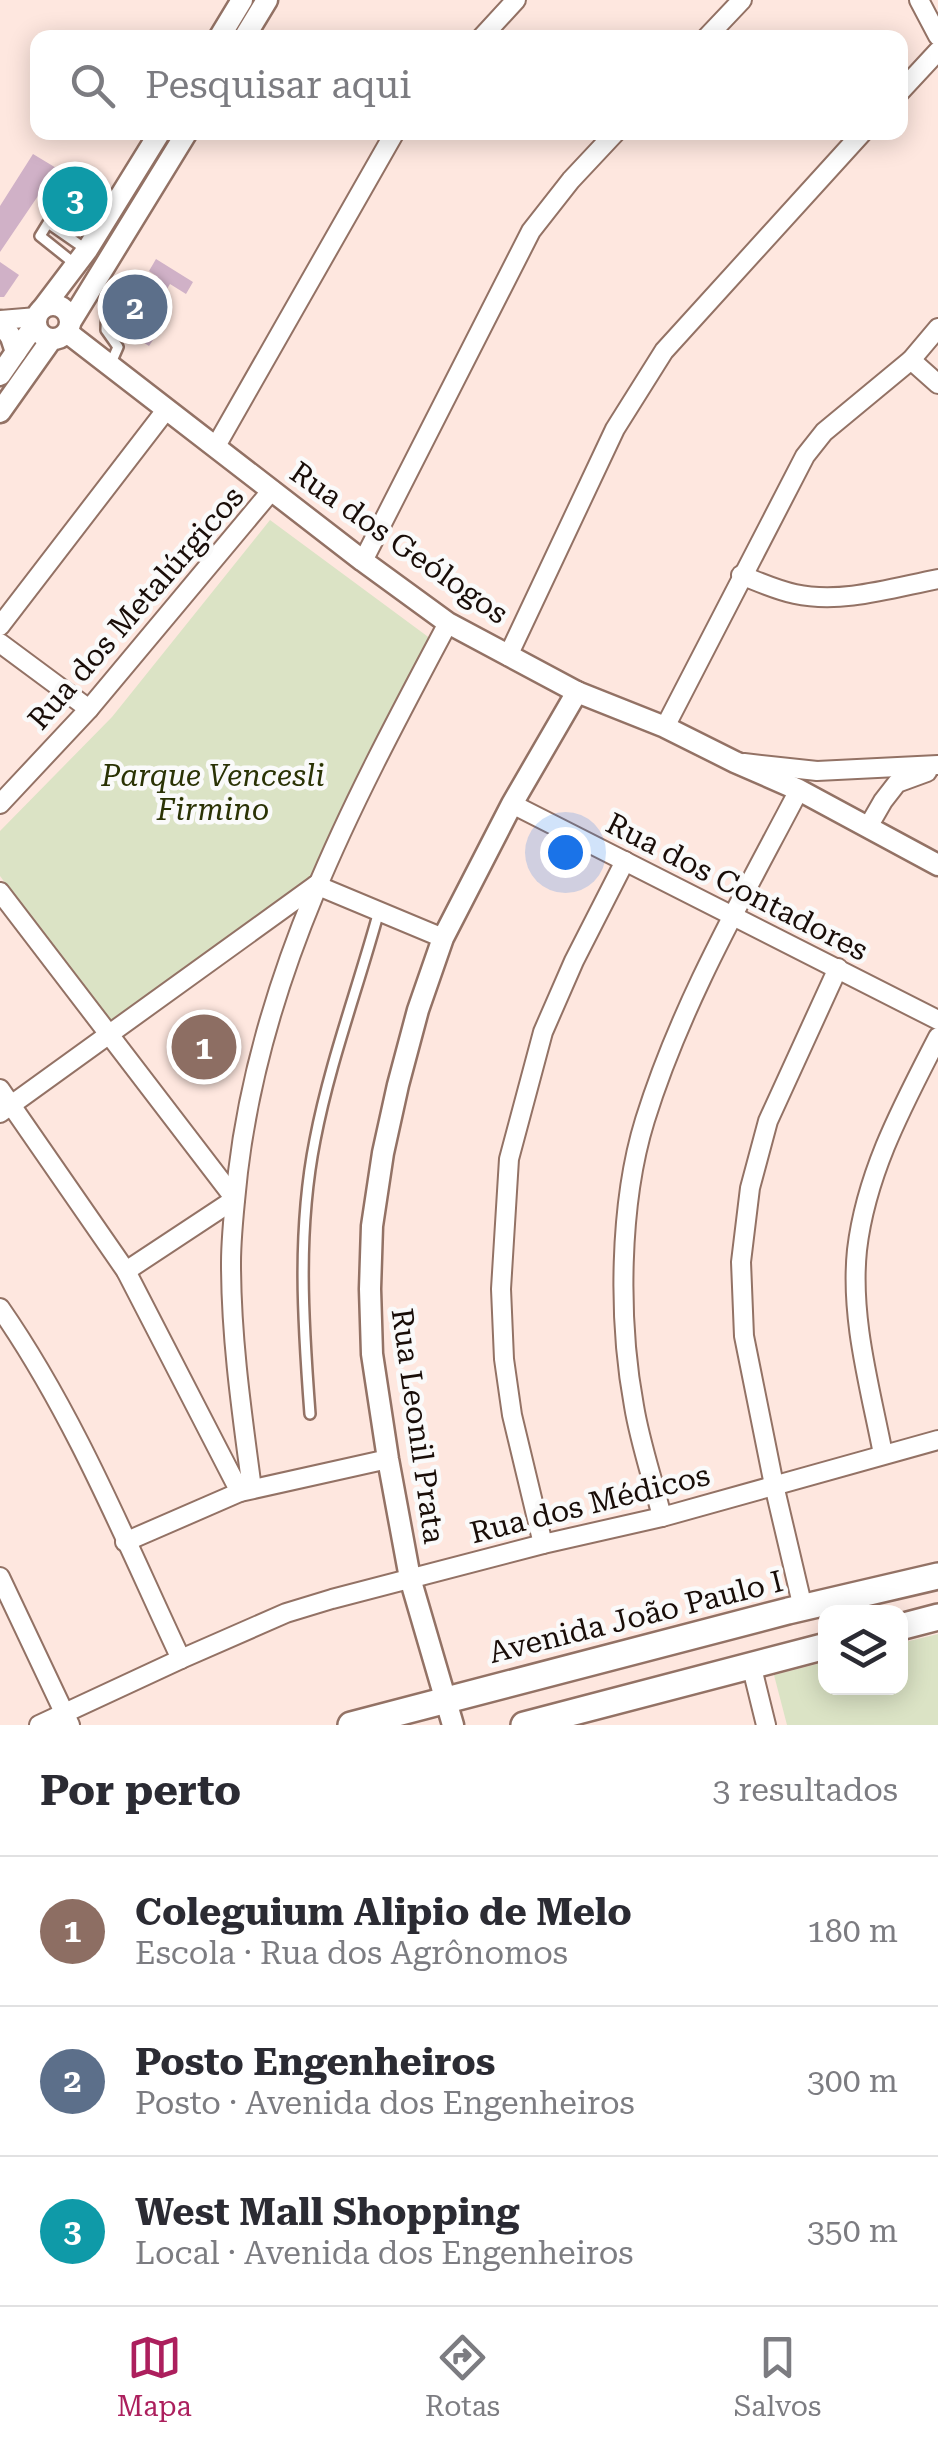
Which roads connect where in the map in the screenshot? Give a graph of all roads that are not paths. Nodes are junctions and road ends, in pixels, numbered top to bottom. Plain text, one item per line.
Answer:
1 (242, 0) edge
2 (267, 0) edge
3 (516, 0) edge
4 (742, 0) edge
5 (919, 0) edge
6 (223, 30) edge
7 (249, 30) edge
8 (489, 30) edge
9 (714, 30) edge
10 (938, 36) edge
11 (938, 51) edge
12 (908, 83) edge
13 (155, 140) edge
14 (182, 140) edge
15 (389, 140) edge
16 (608, 140) edge
17 (857, 140) edge
18 (104, 223) junction
19 (125, 235) junction
20 (131, 277) dead end
21 (938, 312) edge
22 (39, 316) junction
23 (0, 320) edge
24 (938, 329) edge
25 (63, 331) junction
26 (16, 352) junction
27 (911, 360) junction
28 (109, 366) junction
29 (0, 374) edge
30 (938, 384) edge
31 (166, 410) junction
32 (0, 412) edge
33 (216, 446) junction
34 (272, 490) junction
35 (363, 561) junction
36 (742, 575) junction
37 (938, 579) edge
38 (448, 623) junction
39 (0, 626) edge
40 (0, 643) edge
41 (508, 656) junction
42 (577, 692) junction
43 (90, 709) junction
44 (665, 726) junction
45 (735, 762) junction
46 (938, 766) edge
47 (800, 790) junction
48 (0, 804) edge
49 (512, 804) junction
50 (868, 827) junction
51 (626, 860) junction
52 (938, 865) edge
53 (316, 885) junction
54 (0, 892) edge
55 (379, 912) junction
56 (733, 914) junction
57 (443, 938) junction
58 (838, 968) junction
59 (938, 1020) edge
60 (109, 1034) junction
61 (938, 1037) edge
62 (4, 1102) edge
63 (235, 1199) junction
64 (126, 1272) junction
65 (0, 1308) edge
66 (310, 1414) dead end
67 (938, 1440) edge
68 (883, 1454) junction
69 (388, 1460) junction
70 (774, 1486) junction
71 (246, 1490) junction
72 (662, 1517) junction
73 (126, 1542) junction
74 (543, 1544) junction
75 (938, 1576) edge
76 (0, 1577) edge
77 (410, 1578) junction
78 (803, 1608) junction
79 (938, 1617) edge
80 (908, 1625) edge
81 (818, 1648) edge
82 (181, 1659) junction
83 (751, 1664) junction
84 (447, 1700) junction
85 (67, 1719) edge
86 (39, 1725) edge
87 (351, 1725) edge
88 (453, 1725) edge
89 (524, 1725) edge
90 (766, 1725) edge

1 - 6 street
2 - 7 street
3 - 8 street
4 - 9 street
5 - 10 street
11 - 12 street
13 - 18 street
14 - 19 street
15 - 33 street
16 - 35 street
17 - 41 street
18 - 19 street
18 - 22 street
19 - 25 street
20 - 28 lane
21 - 24 street
22 - 23 street
22 - 25 street
22 - 25 street
22 - 26 street
23 - 26 street
24 - 27 street
25 - 28 street, Rua dos Geólogos
25 - 32 street
26 - 29 street
27 - 30 street
27 - 36 street
28 - 31 street, Rua dos Geólogos
31 - 33 street, Rua dos Geólogos
31 - 39 street
33 - 34 street, Rua dos Geólogos
34 - 35 street, Rua dos Geólogos
34 - 43 street, Rua dos Metalúrgicos
35 - 38 street, Rua dos Geólogos
36 - 37 street
36 - 44 street
38 - 41 street, Rua dos Geólogos
38 - 53 street
40 - 43 street
41 - 42 street, Rua dos Geólogos
42 - 44 street, Rua dos Geólogos
42 - 49 street, Rua Leonil Prata
43 - 48 street, Rua dos Metalúrgicos
44 - 45 street, Rua dos Geólogos
45 - 46 street
45 - 47 street, Rua dos Geólogos
46 - 50 street
47 - 50 street, Rua dos Geólogos
47 - 56 street
49 - 51 street, Rua dos Contadores
49 - 57 street, Rua Leonil Prata
50 - 52 street, Rua dos Geólogos
51 - 56 street, Rua dos Contadores
51 - 74 street
53 - 55 street
53 - 60 street
53 - 63 street
54 - 60 street
55 - 57 street
55 - 66 lane
56 - 58 street, Rua dos Contadores
56 - 72 street
57 - 69 street, Rua Leonil Prata
58 - 59 street, Rua dos Contadores
58 - 70 street
60 - 62 street
60 - 63 street
61 - 68 street
62 - 64 street
63 - 64 street
63 - 71 street
64 - 71 street
65 - 73 street
67 - 68 street, Rua dos Médicos
68 - 70 street, Rua dos Médicos
69 - 71 street
69 - 77 street, Rua Leonil Prata
70 - 72 street, Rua dos Médicos
70 - 78 street
71 - 73 street
72 - 74 street, Rua dos Médicos
73 - 82 street
74 - 77 street, Rua dos Médicos
75 - 78 main road, Avenida João Paulo I
76 - 85 street
77 - 82 street, Rua dos Médicos
77 - 84 street, Rua Leonil Prata
78 - 84 main road, Avenida João Paulo I
79 - 80 main road
81 - 83 main road
82 - 85 street, Rua dos Médicos
83 - 89 main road
83 - 90 street
84 - 87 main road, Avenida João Paulo I
84 - 88 street, Rua Leonil Prata
85 - 86 street, Rua dos Médicos

